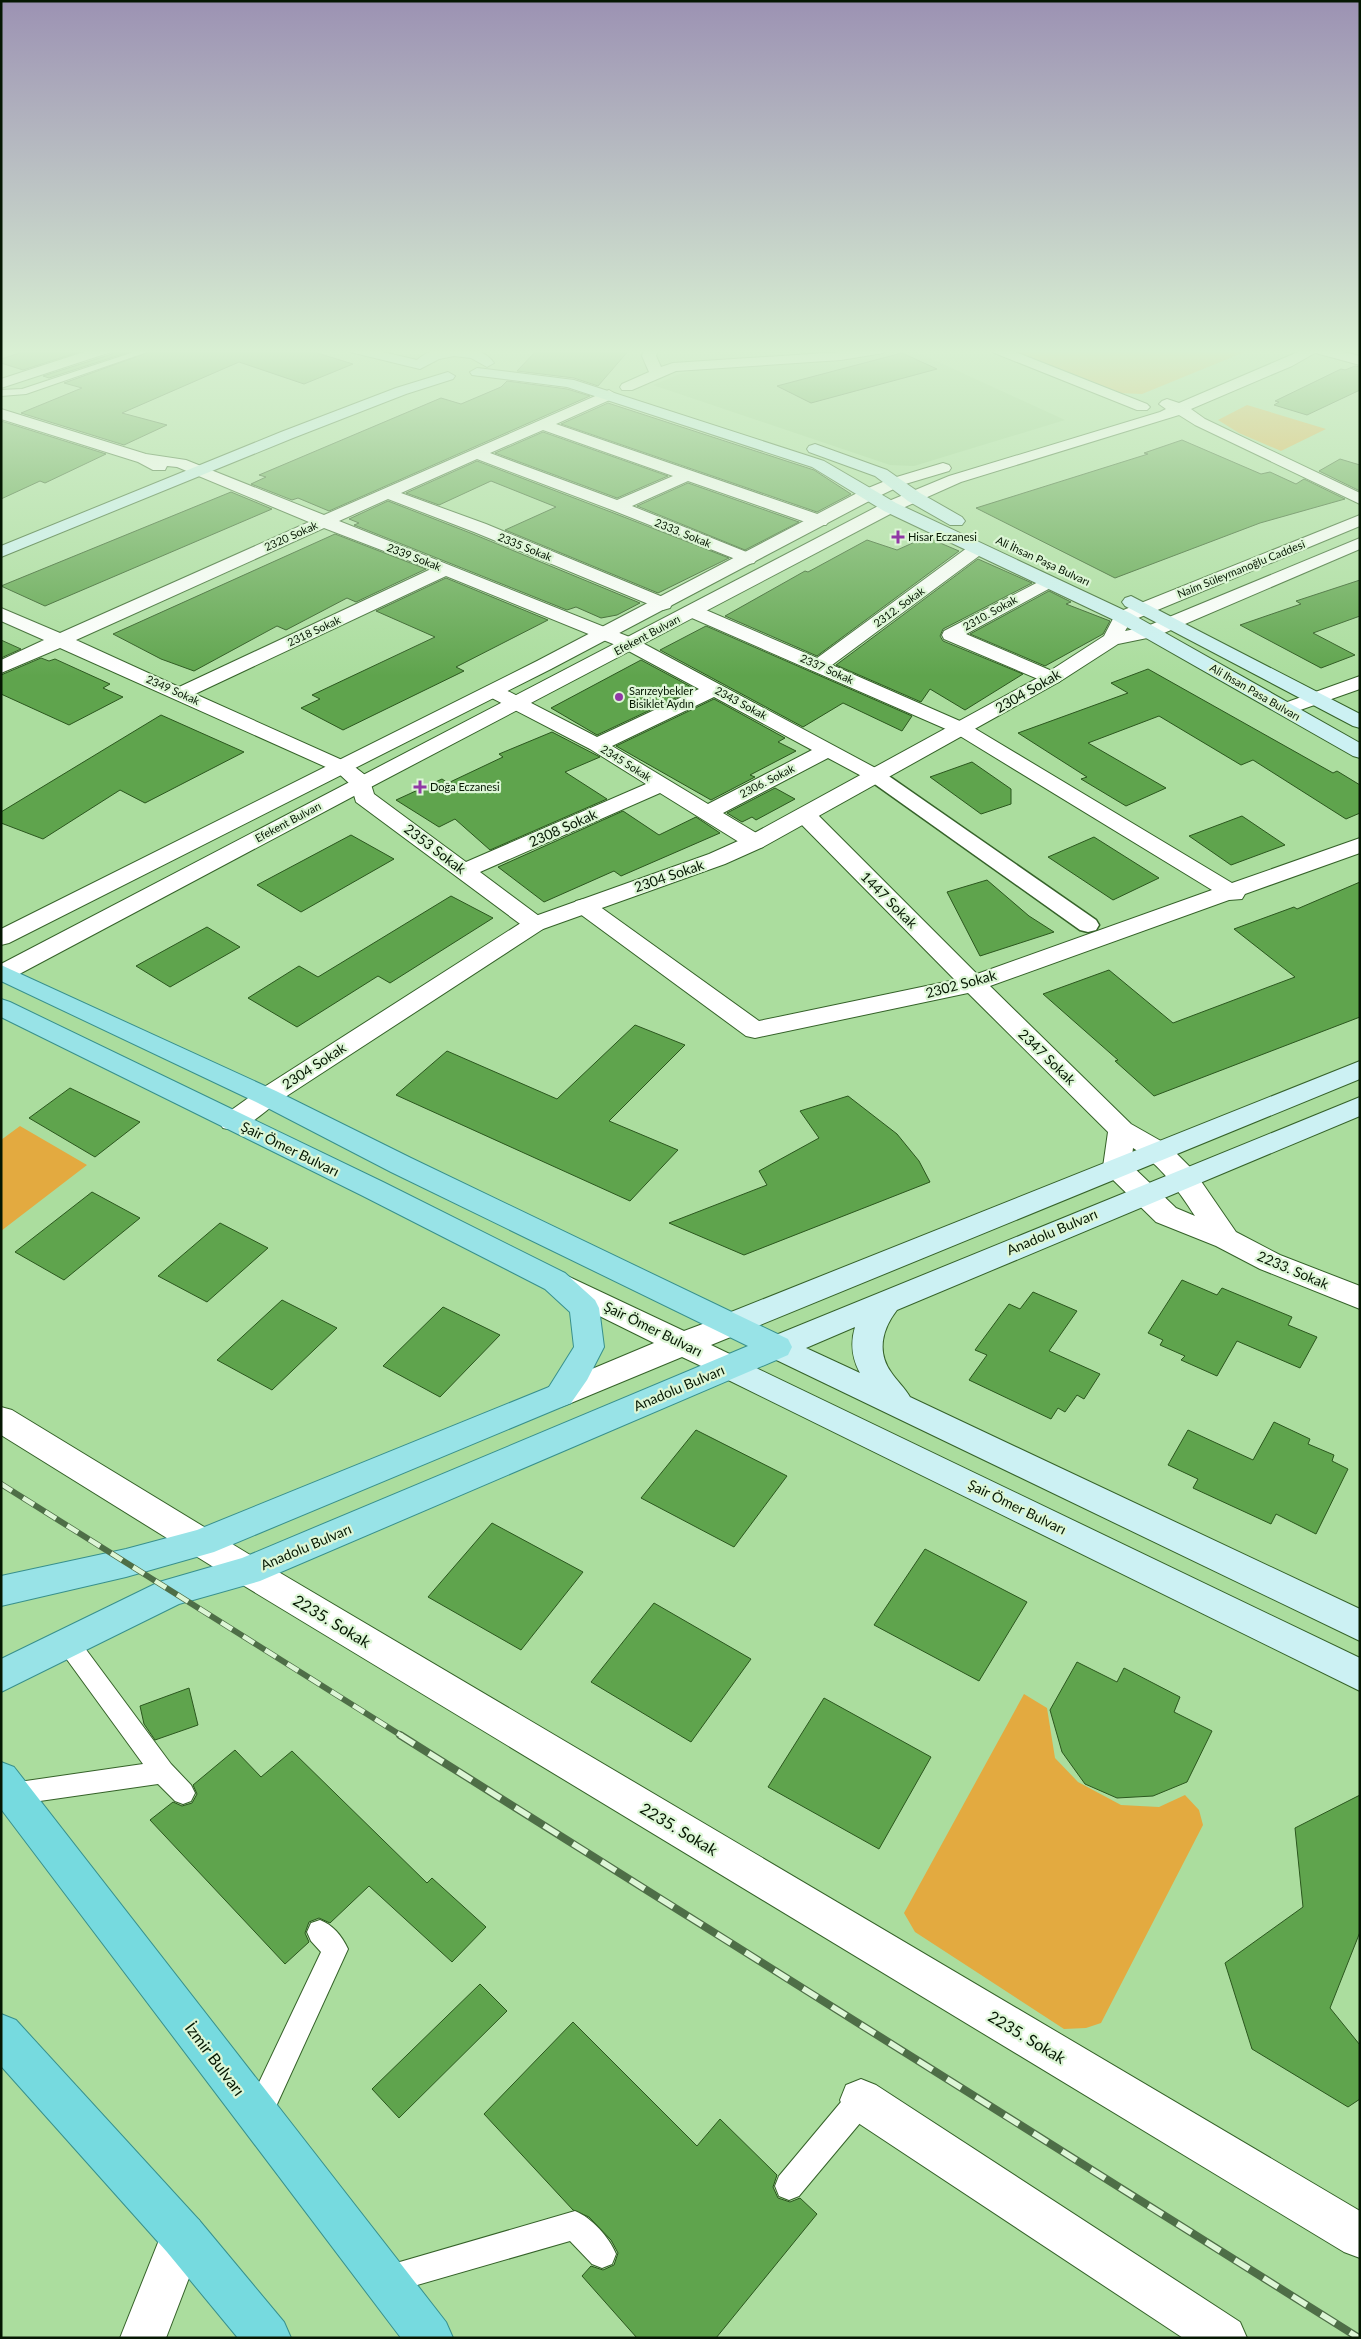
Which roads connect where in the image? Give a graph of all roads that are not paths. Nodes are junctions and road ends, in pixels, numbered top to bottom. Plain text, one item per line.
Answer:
1 (210, 458) edge
2 (231, 458) edge
3 (467, 458) edge
4 (488, 458) edge
5 (639, 458) edge
6 (800, 458) edge
7 (840, 458) edge
8 (981, 458) edge
9 (1015, 458) edge
10 (1275, 458) edge
11 (144, 459) joint
12 (163, 469) junction
13 (183, 470) junction
14 (201, 470) junction
15 (688, 475) junction
16 (223, 482) junction
17 (896, 482) junction
18 (387, 493) junction
19 (867, 495) junction
20 (914, 496) junction
21 (1360, 499) edge
22 (618, 506) junction
23 (890, 507) junction
24 (1360, 520) edge
25 (820, 521) junction
26 (323, 522) junction
27 (1, 536) edge
28 (1360, 543) edge
29 (978, 548) junction
30 (1, 552) edge
31 (748, 559) junction
32 (446, 569) junction
33 (1053, 575) junction
34 (1118, 596) dead end
35 (663, 604) junction
36 (1144, 608) junction
37 (692, 611) junction
38 (1, 614) edge
39 (1123, 617) junction
40 (1172, 622) junction
41 (1150, 632) junction
42 (604, 634) junction
43 (1112, 639) junction
44 (61, 640) junction
45 (630, 644) junction
46 (820, 665) junction
47 (1, 667) edge
48 (1052, 678) junction
49 (1360, 682) edge
50 (715, 689) junction
51 (493, 690) junction
52 (181, 693) junction
53 (1317, 698) junction
54 (518, 703) junction
55 (1286, 709) junction
56 (1360, 722) edge
57 (962, 729) junction
58 (597, 745) junction
59 (828, 750) junction
60 (1360, 752) edge
61 (344, 768) junction
62 (876, 776) junction
63 (361, 783) junction
64 (661, 785) junction
65 (706, 813) junction
66 (805, 816) junction
67 (755, 842) junction
68 (1360, 845) edge
69 (464, 871) junction
70 (1232, 893) junction
71 (584, 906) junction
72 (535, 924) junction
73 (1088, 925) dead end
74 (1, 938) edge
75 (2, 973) edge
76 (973, 984) junction
77 (1, 1007) edge
78 (1360, 1069) edge
79 (267, 1096) junction
80 (1360, 1106) edge
81 (232, 1122) junction
82 (1122, 1130) junction
83 (1158, 1151) junction
84 (1117, 1167) junction
85 (1184, 1178) junction
86 (1144, 1194) junction
87 (1226, 1239) junction
88 (555, 1282) junction
89 (1360, 1298) edge
90 (886, 1302) junction
91 (732, 1324) junction
92 (682, 1343) junction
93 (778, 1347) junction
94 (729, 1367) junction
95 (560, 1395) junction
96 (899, 1405) junction
97 (1, 1419) edge
98 (202, 1542) junction
99 (248, 1571) junction
100 (1, 1591) edge
101 (1360, 1626) edge
102 (68, 1643) junction
103 (1360, 1674) edge
104 (1, 1676) edge
105 (163, 1772) junction
106 (7, 1786) edge
107 (183, 1793) dead end
108 (320, 1932) dead end
109 (1, 2035) edge
110 (861, 2100) joint
111 (258, 2114) junction
112 (788, 2186) dead end
113 (183, 2236) junction
114 (1360, 2236) edge
115 (602, 2254) dead end
116 (386, 2280) junction
117 (143, 2338) edge
118 (268, 2338) edge
119 (430, 2338) edge
120 (1224, 2338) edge

1 - 13 main road
2 - 14 main road
3 - 18 street, 2320 Sokak
4 - 22 street, 2333. Sokak
5 - 15 street
6 - 19 main road, Ali İhsan Paşa Bulvarı
7 - 17 main road, Ali İhsan Paşa Bulvarı
8 - 17 street, Efekent Bulvarı
9 - 20 street, Efekent Bulvarı
10 - 21 street
11 - 12 street
11 - 13 street
12 - 13 street
12 - 27 main road
13 - 14 street
13 - 16 street
13 - 30 main road
14 - 16 street
15 - 22 street
15 - 25 street
16 - 26 street, 2339 Sokak
17 - 19 street, Efekent Bulvarı
17 - 20 main road, Ali İhsan Paşa Bulvarı
18 - 26 street, 2320 Sokak
18 - 35 street, 2335 Sokak
19 - 23 main road, Ali İhsan Paşa Bulvarı
19 - 25 street, Efekent Bulvarı
20 - 23 street, Efekent Bulvarı
20 - 33 main road, Ali İhsan Paşa Bulvarı
22 - 31 street, 2333. Sokak
23 - 29 main road, Ali İhsan Paşa Bulvarı
23 - 37 street, Efekent Bulvarı
24 - 36 street, Naim Süleymanoğlu Caddesi
25 - 31 street, Efekent Bulvarı
26 - 32 street, 2339 Sokak
26 - 44 street, 2320 Sokak
28 - 40 street, Naim Süleymanoğlu Caddesi
29 - 33 main road, Ali İhsan Paşa Bulvarı
29 - 46 street, 2312. Sokak
31 - 35 street, Efekent Bulvarı
32 - 42 street, 2339 Sokak
32 - 52 street, 2318 Sokak
33 - 39 main road, Ali İhsan Paşa Bulvarı
33 - 48 street, 2310. Sokak
34 - 36 main road
35 - 42 street, Efekent Bulvarı
36 - 39 street, Naim Süleymanoğlu Caddesi
36 - 40 main road
37 - 45 street, Efekent Bulvarı
37 - 46 street, 2337 Sokak
38 - 44 street, 2349 Sokak
39 - 41 main road, Ali İhsan Paşa Bulvarı
39 - 43 street
40 - 41 street, Naim Süleymanoğlu Caddesi
40 - 53 main road
41 - 43 street, Naim Süleymanoğlu Caddesi
41 - 55 main road, Ali Ihsan Pasa Bulvarı
42 - 45 street, 2343 Sokak
42 - 51 street, Efekent Bulvarı
43 - 48 street, 2304 Sokak
44 - 47 street, 2320 Sokak
44 - 52 street, 2349 Sokak
45 - 50 street, 2343 Sokak
45 - 54 street, Efekent Bulvarı
46 - 57 street, 2337 Sokak
48 - 57 street, 2304 Sokak
49 - 53 street
50 - 58 street
50 - 59 street, 2343 Sokak
51 - 54 street, 2345 Sokak
51 - 61 street, Efekent Bulvarı
52 - 61 street, 2349 Sokak
53 - 55 street
53 - 56 main road
54 - 58 street, 2345 Sokak
54 - 63 street, Efekent Bulvarı
55 - 60 main road, Ali Ihsan Pasa Bulvarı
57 - 62 street, 2304 Sokak
57 - 70 street, 2337 Sokak
58 - 64 street, 2345 Sokak
59 - 62 street, 2343 Sokak
59 - 65 street, 2306. Sokak
61 - 63 street, 2353 Sokak
61 - 74 street, Efekent Bulvarı
62 - 66 street, 2304 Sokak
62 - 73 street
63 - 69 street, 2353 Sokak
63 - 75 street, Efekent Bulvarı
64 - 65 street, 2345 Sokak
64 - 69 street, 2308 Sokak
65 - 67 street, 2345 Sokak
66 - 67 street, 2304 Sokak
66 - 76 street, 1447 Sokak
67 - 71 street, 2304 Sokak
68 - 70 street, 2302 Sokak
69 - 72 street, 2353 Sokak
70 - 76 street, 2302 Sokak
71 - 72 street, 2304 Sokak
71 - 76 street, 2302 Sokak
72 - 79 street, 2304 Sokak
75 - 79 main road
76 - 82 street, 2347 Sokak
77 - 81 main road, Şair Ömer Bulvarı
78 - 83 main road
79 - 81 street, 2304 Sokak
79 - 91 main road
80 - 85 main road, Anadolu Bulvarı
81 - 88 main road, Şair Ömer Bulvarı
82 - 83 street, 2347 Sokak
82 - 84 street
83 - 84 main road
83 - 85 street, 2233. Sokak
84 - 86 street, 2233. Sokak
84 - 91 main road
85 - 86 main road, Anadolu Bulvarı
85 - 87 street, 2233. Sokak
86 - 87 street, 2233. Sokak
86 - 90 main road, Anadolu Bulvarı
87 - 89 street, 2233. Sokak
88 - 92 street, Şair Ömer Bulvarı
88 - 95 main road
90 - 93 main road, Anadolu Bulvarı
90 - 96 main road
91 - 92 street
91 - 93 main road
92 - 94 street, Şair Ömer Bulvarı
92 - 95 street
93 - 94 main road, Anadolu Bulvarı
93 - 96 main road
94 - 99 main road, Anadolu Bulvarı
94 - 103 main road, Şair Ömer Bulvarı
95 - 98 main road
96 - 101 main road
97 - 98 street, 2235. Sokak
98 - 99 street, 2235. Sokak
98 - 100 main road
99 - 102 main road, Anadolu Bulvarı
99 - 114 street, 2235. Sokak
102 - 104 main road, Anadolu Bulvarı
102 - 105 lane
105 - 106 lane
105 - 107 lane
106 - 111 highway, İzmir Bulvarı
108 - 111 lane
109 - 113 highway
110 - 112 lane
110 - 120 street
111 - 116 highway, İzmir Bulvarı
113 - 117 street
113 - 118 highway
115 - 116 lane
116 - 119 highway, İzmir Bulvarı

